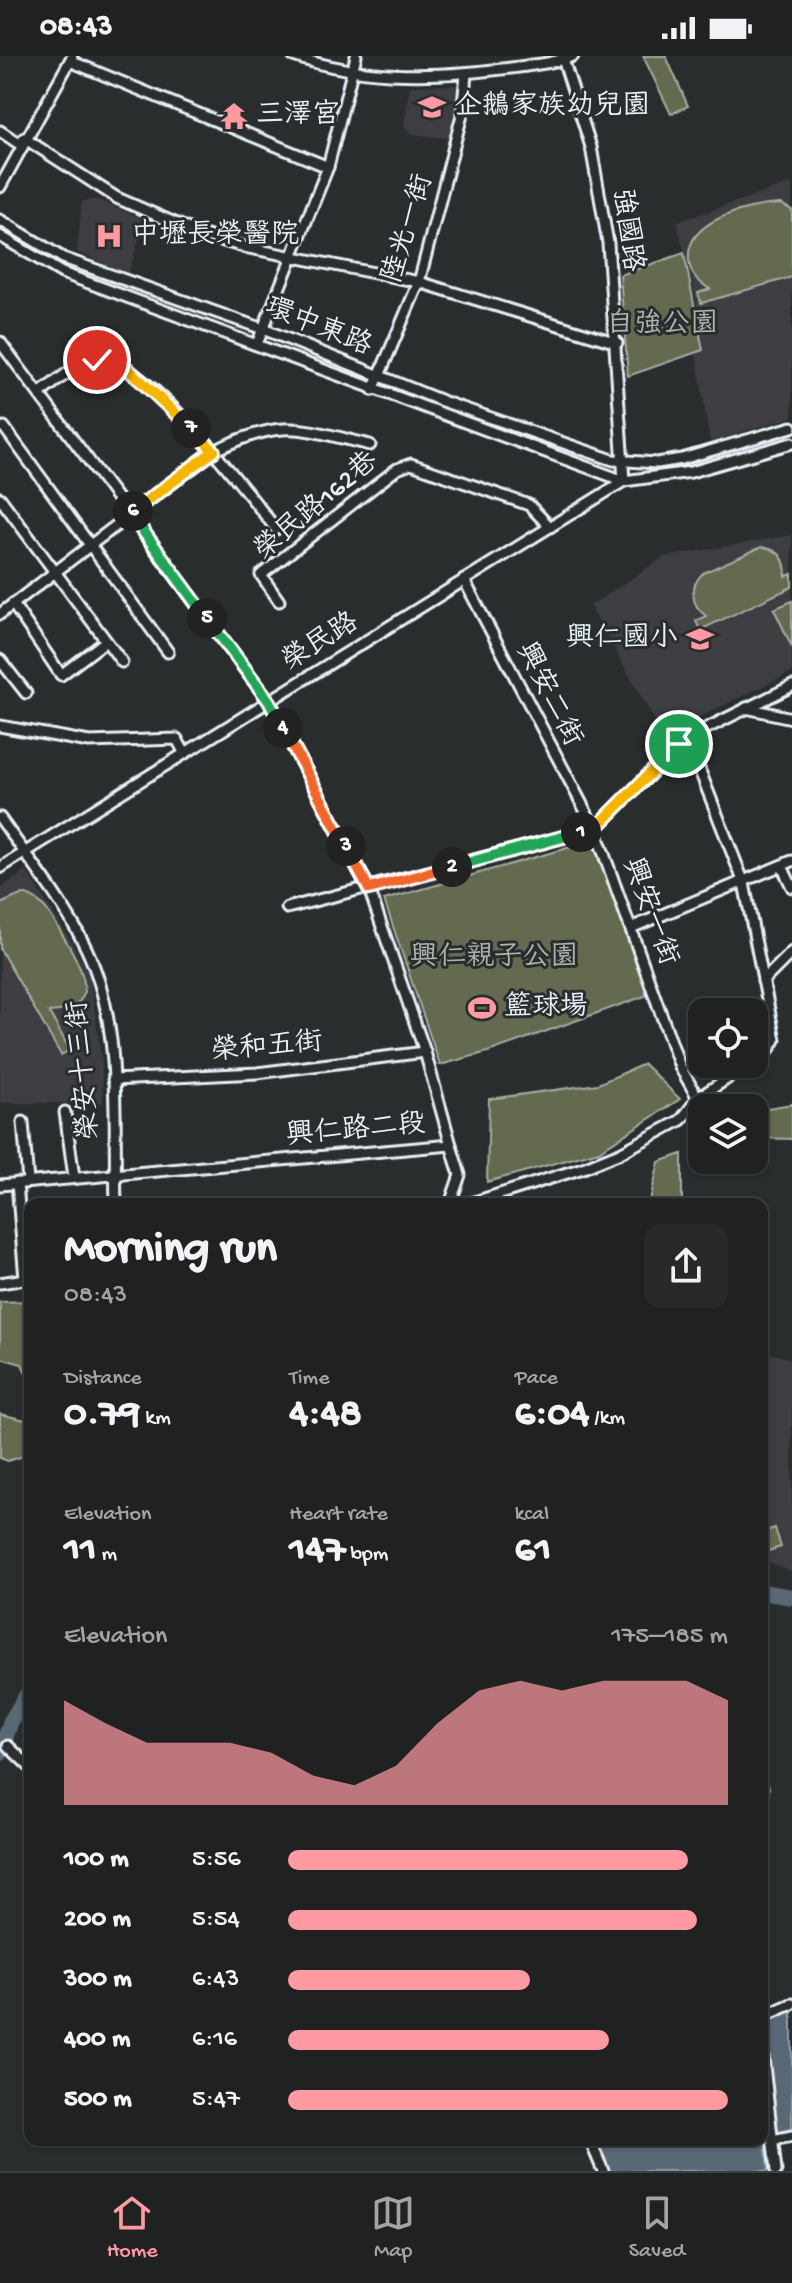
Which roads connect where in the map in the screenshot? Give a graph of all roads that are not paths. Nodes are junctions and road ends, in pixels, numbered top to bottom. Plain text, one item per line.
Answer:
1 (293, 56) edge
2 (356, 56) edge
3 (566, 57) edge
4 (71, 58) edge
5 (354, 70) junction
6 (466, 74) junction
7 (0, 131) edge
8 (22, 142) junction
9 (328, 167) junction
10 (0, 187) edge
11 (0, 220) edge
12 (0, 236) edge
13 (292, 255) junction
14 (419, 282) junction
15 (263, 329) junction
16 (0, 342) edge
17 (617, 343) junction
18 (257, 344) junction
19 (379, 376) junction
20 (373, 390) junction
21 (40, 393) junction
22 (4, 427) dead end
23 (792, 427) edge
24 (792, 443) edge
25 (370, 445) dead end
26 (214, 451) junction
27 (625, 462) junction
28 (624, 481) junction
29 (0, 498) edge
30 (130, 513) junction
31 (550, 527) junction
32 (276, 529) dead end
33 (91, 544) junction
34 (55, 572) junction
35 (464, 580) junction
36 (279, 601) dead end
37 (13, 604) junction
38 (0, 614) edge
39 (106, 641) junction
40 (168, 652) dead end
41 (0, 660) edge
42 (122, 662) dead end
43 (792, 686) edge
44 (26, 693) dead end
45 (269, 701) junction
46 (746, 708) junction
47 (792, 718) edge
48 (0, 726) edge
49 (687, 738) junction
50 (184, 752) junction
51 (0, 818) edge
52 (595, 829) junction
53 (24, 852) junction
54 (787, 864) edge
55 (0, 868) edge
56 (744, 883) junction
57 (792, 887) edge
58 (369, 889) junction
59 (287, 908) dead end
60 (633, 927) junction
61 (792, 952) edge
62 (763, 981) junction
63 (766, 998) edge
64 (768, 1006) edge
65 (768, 1050) edge
66 (425, 1052) junction
67 (728, 1078) edge
68 (113, 1080) junction
69 (696, 1094) edge
70 (704, 1094) edge
71 (688, 1111) edge
72 (65, 1112) dead end
73 (23, 1122) dead end
74 (451, 1145) junction
75 (115, 1173) junction
76 (74, 1177) junction
77 (28, 1182) junction
78 (17, 1183) junction
79 (0, 1185) edge
80 (116, 1198) edge
81 (452, 1198) edge
82 (487, 1198) edge
83 (24, 1224) edge
84 (24, 1279) edge
85 (0, 1283) edge
86 (8, 1746) dead end
87 (24, 1761) edge
88 (792, 2004) edge
89 (768, 2014) edge
90 (768, 2098) edge
91 (792, 2136) edge
92 (773, 2140) junction
93 (593, 2146) edge
94 (603, 2171) edge
95 (776, 2171) edge

1 - 5 street
2 - 5 street
3 - 6 street
3 - 17 street, 強國路
4 - 8 street
4 - 9 street
5 - 6 street
5 - 9 street
6 - 14 street, 陸光一街
7 - 8 street
8 - 10 street
8 - 13 street
9 - 13 street
11 - 15 street, 環中東路
12 - 18 street, 環中東路
13 - 14 street
13 - 15 street
14 - 17 street
14 - 19 street, 陸光一街
15 - 18 street
15 - 19 street, 環中東路
16 - 21 street, 興仁路二段
17 - 27 street, 強國路
18 - 20 street, 環中東路
19 - 20 street, 陸光一街
19 - 27 street, 環中東路
20 - 28 street, 環中東路
21 - 26 street
21 - 30 street, 興仁路二段
22 - 33 street
23 - 27 street
24 - 28 street, 榮民路
25 - 26 street
26 - 30 street
26 - 32 street
27 - 28 street
28 - 31 street, 榮民路
29 - 34 street
30 - 33 street
30 - 45 street, 興仁路二段
31 - 35 street, 榮民路
31 - 36 street, 榮民路162巷
33 - 34 street
33 - 40 street
34 - 37 street
34 - 39 street
35 - 45 street, 榮民路
35 - 52 street, 興安二街
37 - 38 street
37 - 39 street
39 - 42 street
41 - 44 street
43 - 46 street
45 - 50 street, 榮民路
45 - 58 street, 興仁路二段
46 - 47 street
46 - 49 street
48 - 50 street
49 - 52 street
49 - 56 street
50 - 53 street, 榮民路
51 - 53 street, 榮安十三街
52 - 58 street
52 - 60 street, 興安一街
53 - 55 street, 榮民路
53 - 68 street, 榮安十三街
54 - 56 street
54 - 57 street
56 - 60 street
56 - 62 street
58 - 59 street
58 - 66 street, 興仁路二段
60 - 69 street, 興安一街
61 - 62 street
62 - 63 street
64 - 65 street
66 - 68 street, 榮和五街
66 - 74 street, 興仁路二段
67 - 70 street
68 - 75 street, 榮安十三街
71 - 82 street
72 - 76 street
73 - 77 street
74 - 75 street, 興仁路二段
74 - 81 street
75 - 76 street, 興仁路二段
75 - 80 street, 榮安十三街
76 - 77 street, 興仁路二段
77 - 78 street, 興仁路二段
78 - 79 street, 興仁路二段
78 - 83 street
84 - 85 street
86 - 87 street
88 - 89 street
90 - 92 street
91 - 92 street
92 - 95 street
93 - 94 street

